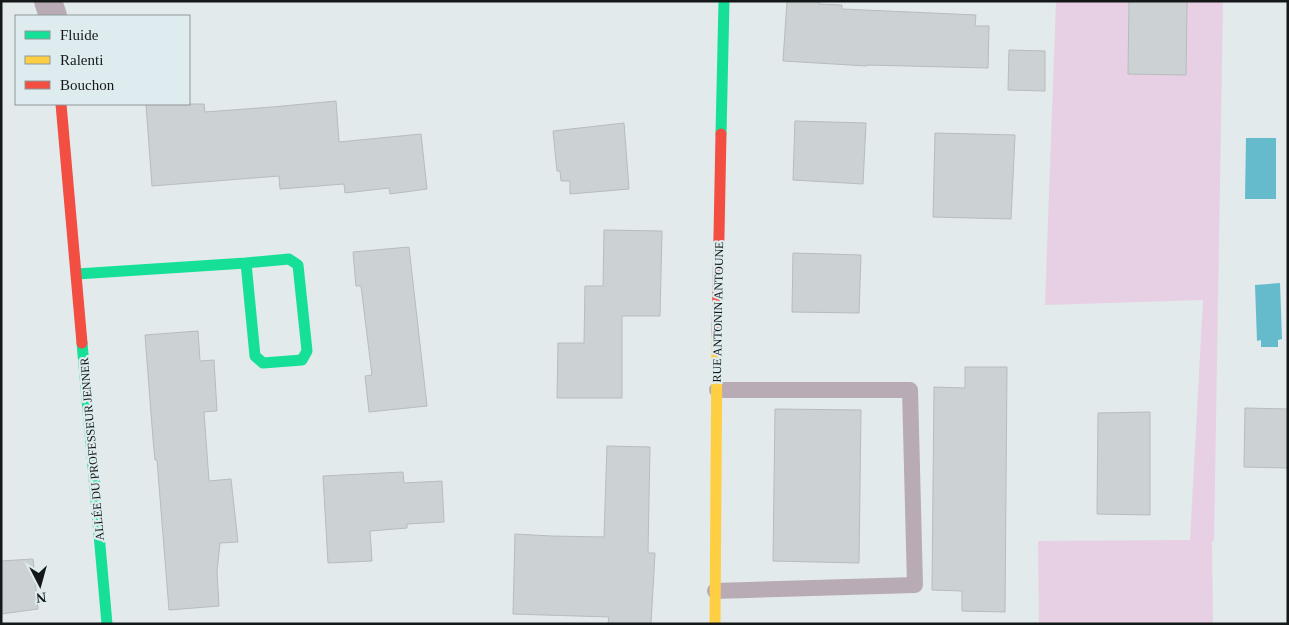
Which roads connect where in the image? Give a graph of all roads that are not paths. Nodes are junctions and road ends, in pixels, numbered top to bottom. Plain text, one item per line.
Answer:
1 (48, 1) edge
2 (724, 1) edge
3 (53, 15) edge
4 (61, 105) edge
5 (246, 263) junction
6 (77, 274) junction
7 (717, 390) junction
8 (715, 591) junction
9 (107, 624) edge
10 (715, 624) edge

1 - 3 street
2 - 7 street, RUE ANTONIN ANTOUNE
4 - 6 street, ALLÉE DU PROFESSEUR JENNER
5 - 5 street
5 - 6 street
6 - 9 street, ALLÉE DU PROFESSEUR JENNER
7 - 8 street, RUE ANTONIN ANTOUNE
7 - 8 lane
8 - 10 street, RUE ANTONIN ANTOUNE

